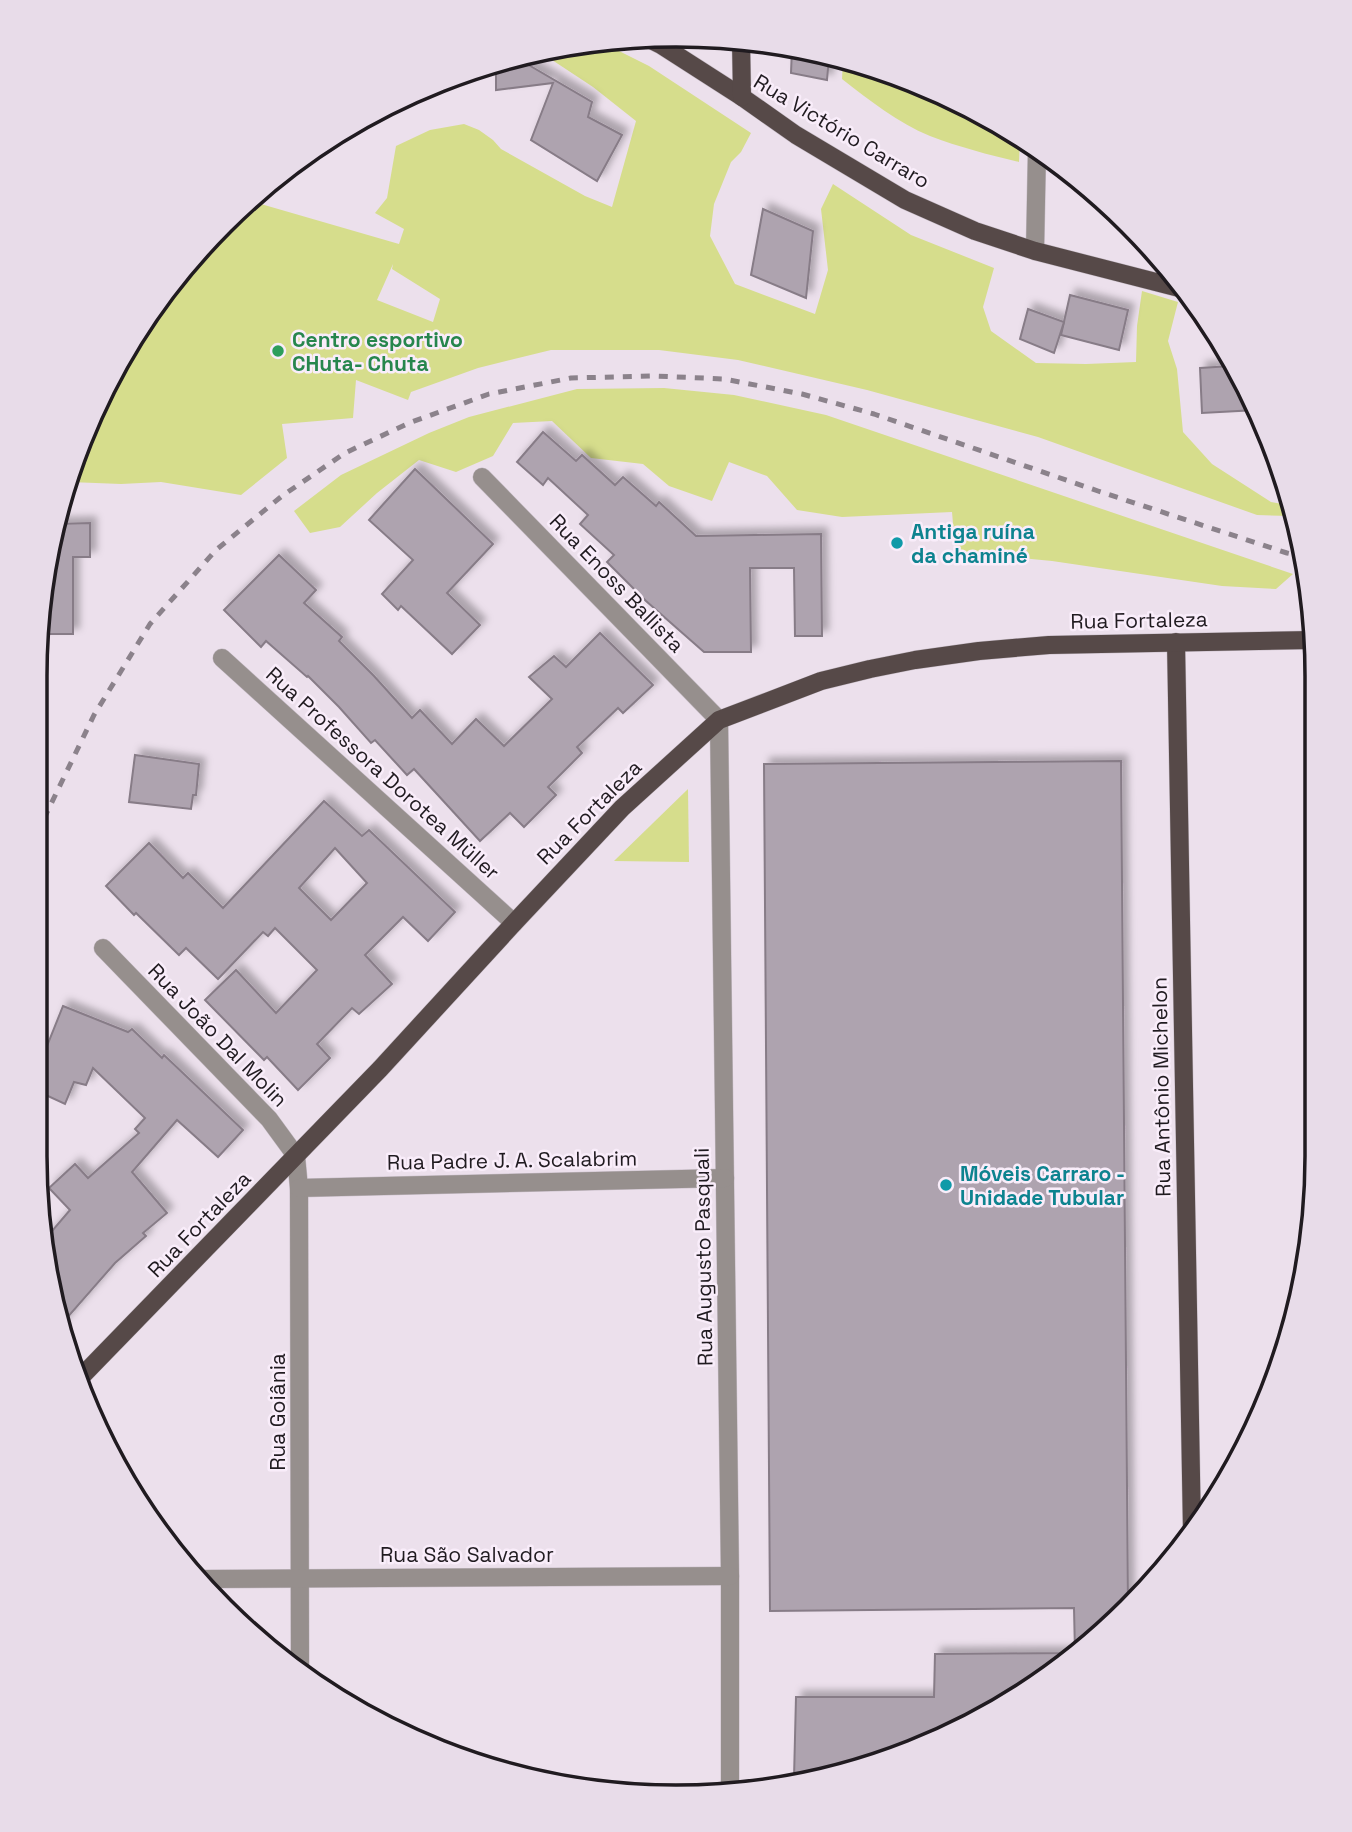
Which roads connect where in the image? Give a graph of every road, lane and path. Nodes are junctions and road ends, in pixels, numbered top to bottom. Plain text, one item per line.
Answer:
1 (665, 48) edge
2 (741, 51) edge
3 (742, 97) junction
4 (1037, 161) edge
5 (1035, 251) junction
6 (1169, 285) edge
7 (482, 477) dead end
8 (1303, 640) edge
9 (1176, 642) junction
10 (222, 658) dead end
11 (719, 720) junction
12 (514, 923) junction
13 (103, 948) dead end
14 (296, 1156) junction
15 (725, 1178) junction
16 (299, 1188) junction
17 (86, 1372) edge
18 (1192, 1515) edge
19 (730, 1576) junction
20 (299, 1578) junction
21 (210, 1579) edge
22 (300, 1660) edge
23 (730, 1782) edge

1 - 3 main road, Rua Victório Carraro
2 - 3 main road
3 - 5 main road, Rua Victório Carraro
4 - 5 street
5 - 6 main road, Rua Victório Carraro
7 - 11 street, Rua Enoss Ballista
8 - 9 main road, Rua Fortaleza
9 - 11 main road, Rua Fortaleza
9 - 18 main road, Rua Antônio Michelon
10 - 12 street, Rua Professora Dorotea Müller
11 - 12 main road, Rua Fortaleza
11 - 15 street, Rua Augusto Pasquali
12 - 14 main road, Rua Fortaleza
13 - 14 street, Rua João Dal Molin
14 - 16 street, Rua Goiânia
14 - 17 main road, Rua Fortaleza
15 - 16 street, Rua Padre J. A. Scalabrim
15 - 19 street, Rua Augusto Pasquali
16 - 20 street, Rua Goiânia
19 - 20 street, Rua São Salvador
19 - 23 street, Rua Augusto Pasquali
20 - 21 street, Rua São Salvador
20 - 22 street, Rua Goiânia

